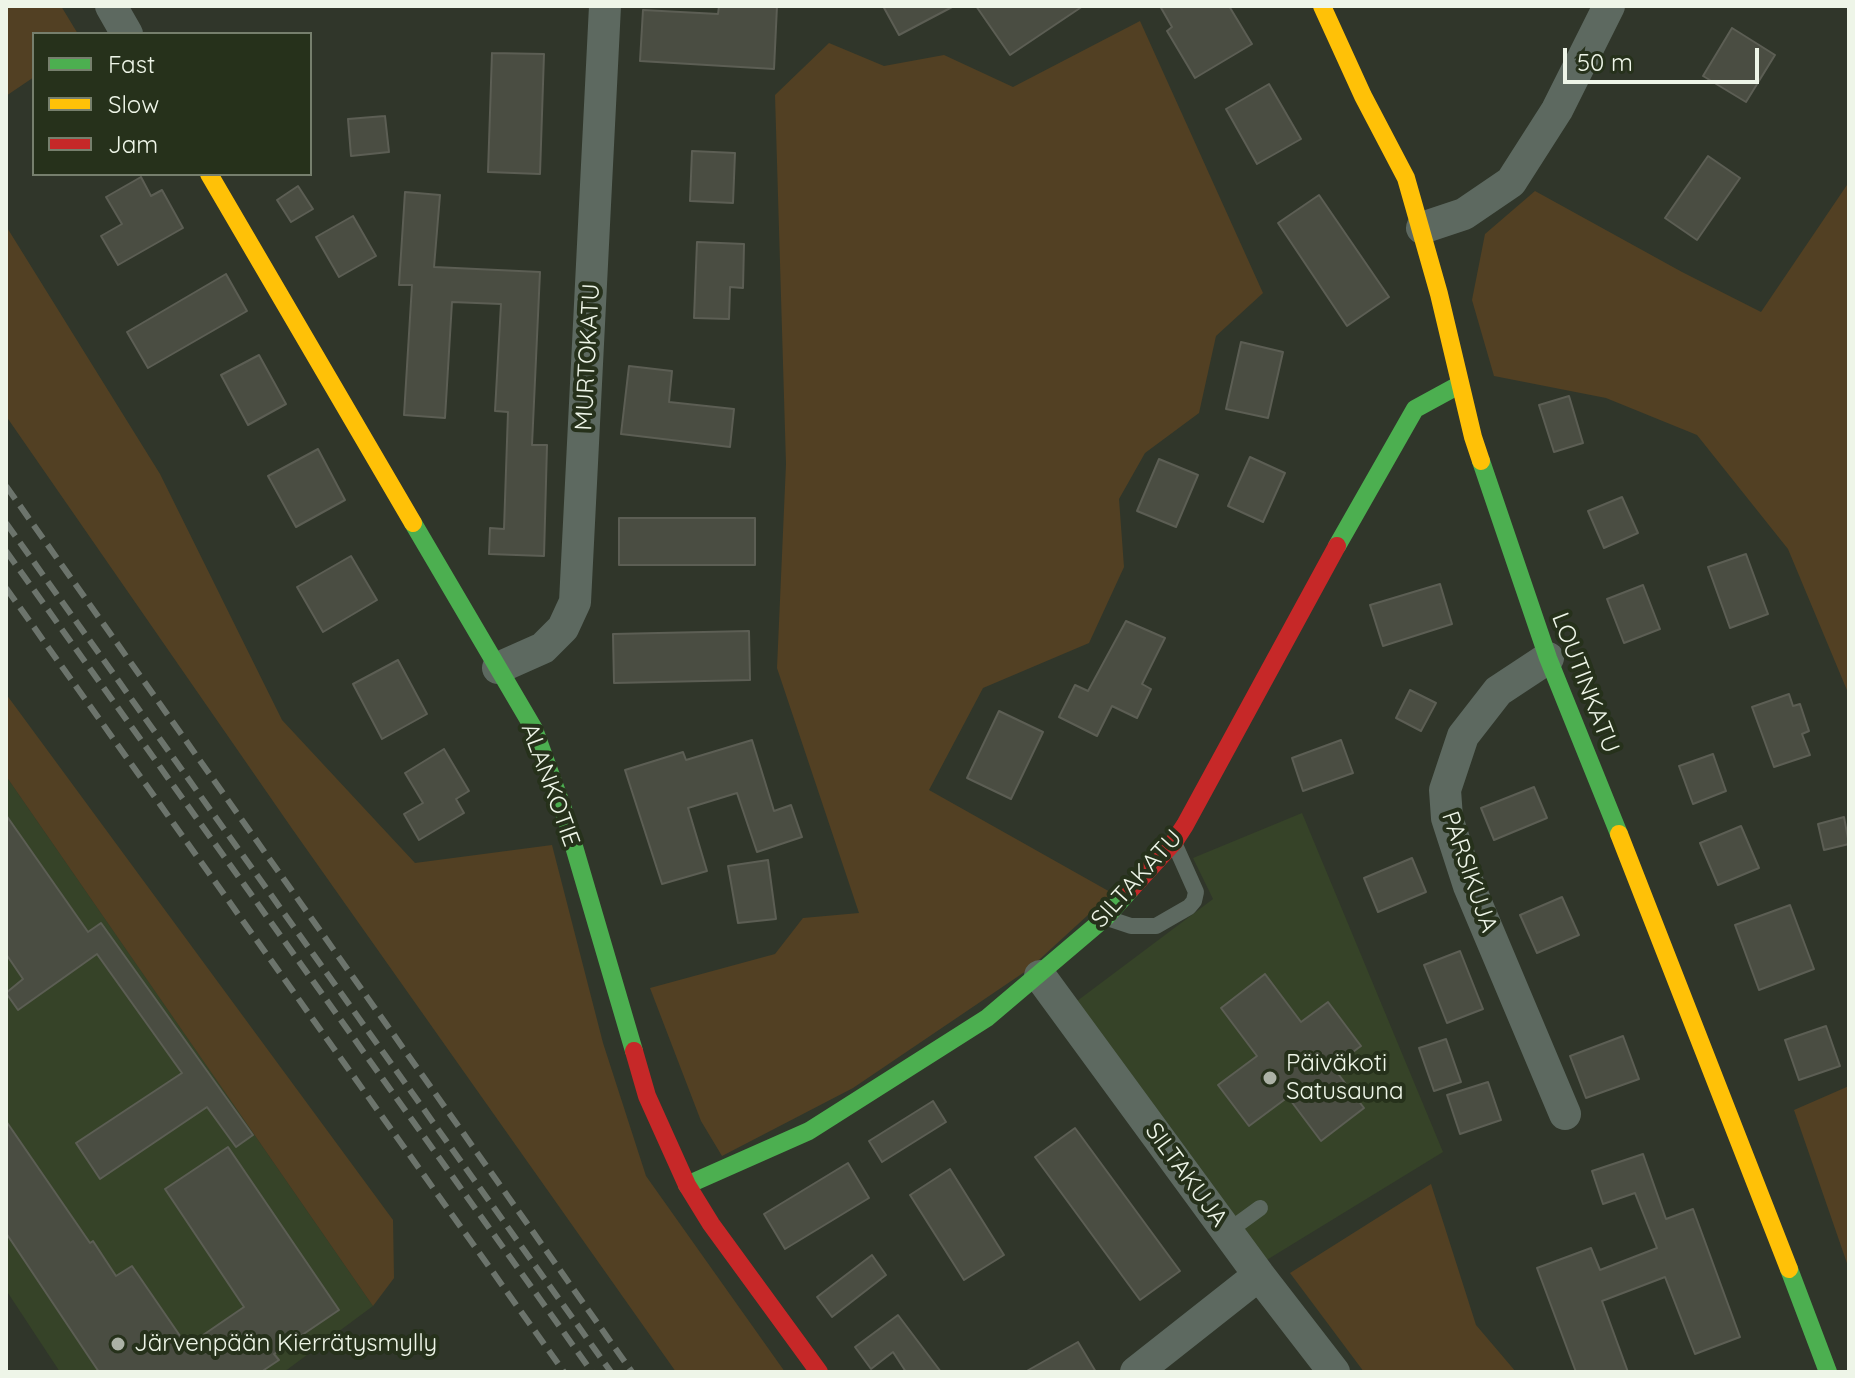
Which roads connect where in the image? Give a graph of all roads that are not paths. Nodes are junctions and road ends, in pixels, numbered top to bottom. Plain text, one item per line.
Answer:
1 (111, 6) edge
2 (605, 6) edge
3 (1322, 6) edge
4 (1609, 6) edge
5 (126, 32) edge
6 (210, 176) edge
7 (1422, 228) junction
8 (1459, 385) junction
9 (1548, 658) junction
10 (498, 668) junction
11 (1174, 842) junction
12 (1106, 917) junction
13 (1040, 976) junction
14 (1565, 1114) dead end
15 (687, 1185) junction
16 (1260, 1208) dead end
17 (1227, 1232) junction
18 (1259, 1275) junction
19 (819, 1372) edge
20 (1136, 1372) edge
21 (1334, 1372) edge
22 (1828, 1372) edge

1 - 5 street
2 - 10 street, MURTOKATU
3 - 7 street, LOUTINKATU
4 - 7 street
6 - 10 street, ALANKOTIE
7 - 8 street, LOUTINKATU
8 - 9 street, LOUTINKATU
8 - 11 street, SILTAKATU
9 - 14 street, PARSIKUJA
9 - 22 street, LOUTINKATU
10 - 15 street, ALANKOTIE
11 - 12 street, SILTAKATU
11 - 12 lane
12 - 13 street, SILTAKATU
13 - 15 street, SILTAKATU
13 - 17 street, SILTAKUJA
15 - 19 street, ALANKOTIE
16 - 17 lane
17 - 18 street, SILTAKUJA
18 - 20 street
18 - 21 street, SILTAKUJA

